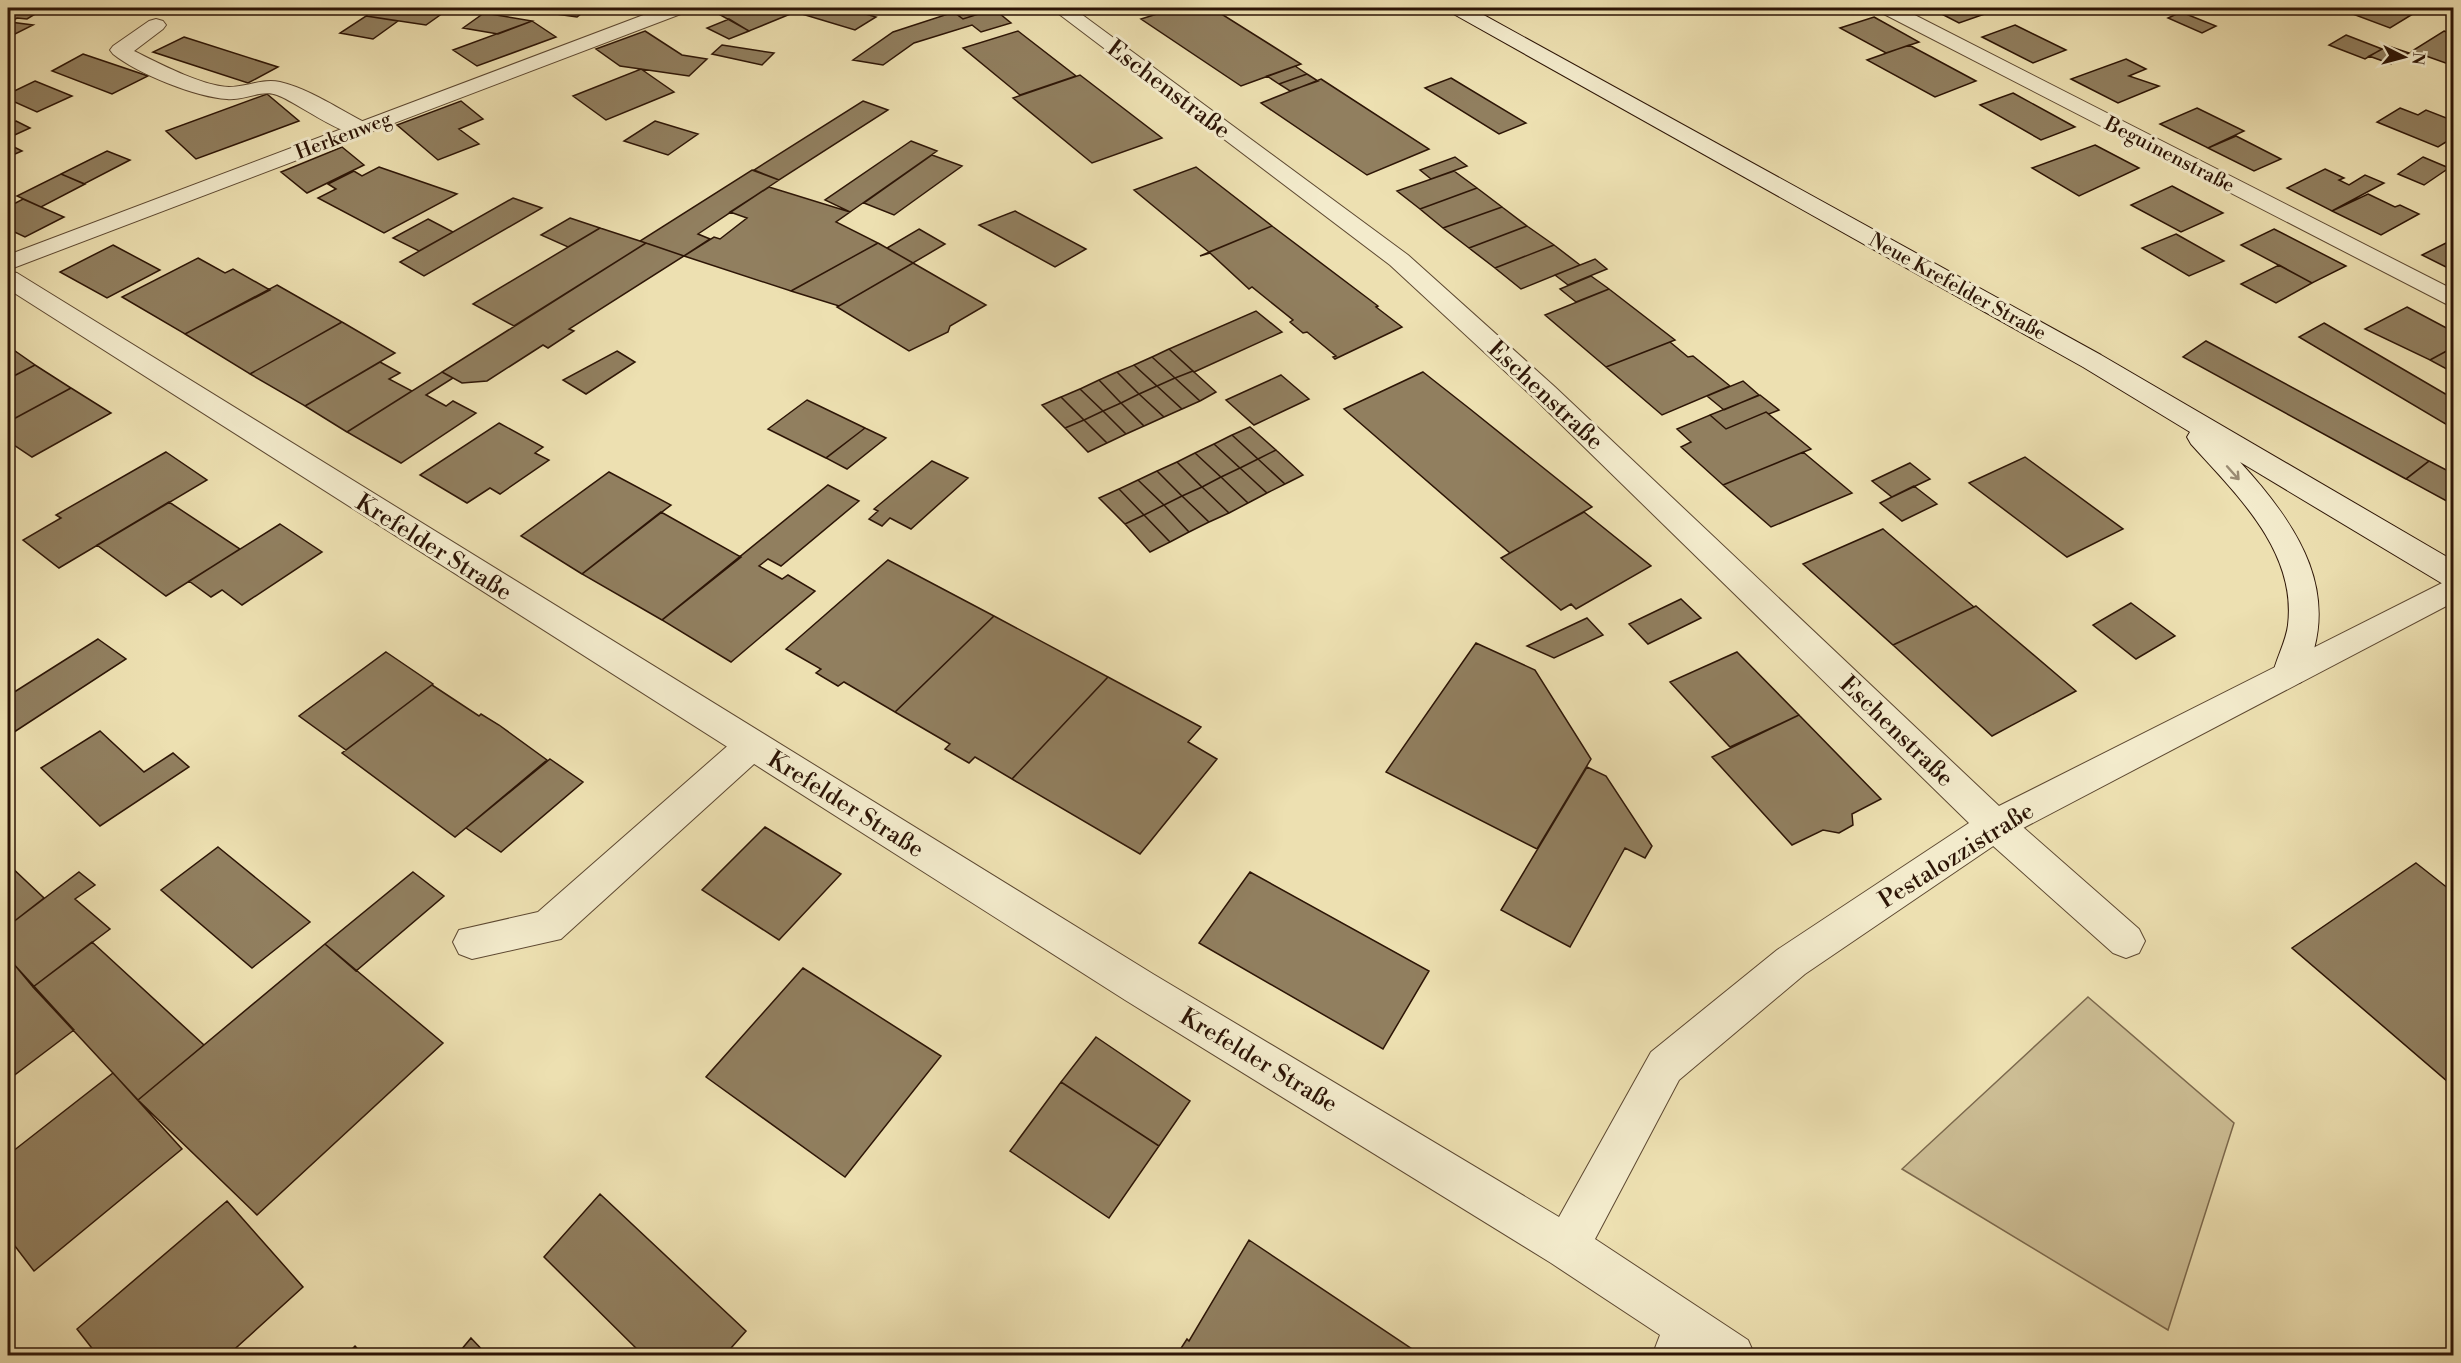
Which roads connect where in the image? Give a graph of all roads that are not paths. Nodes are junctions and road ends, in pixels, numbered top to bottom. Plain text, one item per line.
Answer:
1 (680, 8) edge
2 (1061, 8) edge
3 (1457, 8) edge
4 (1887, 8) edge
5 (156, 25) dead end
6 (360, 129) junction
7 (8, 263) edge
8 (8, 278) edge
9 (2454, 300) edge
10 (2180, 413) junction
11 (2454, 576) edge
12 (2454, 588) edge
13 (2289, 673) junction
14 (752, 745) junction
15 (1995, 825) junction
16 (2126, 941) dead end
17 (472, 942) dead end
18 (1566, 1247) junction
19 (1681, 1341) edge
20 (1732, 1356) edge

1 - 6 street, Herkenweg
2 - 15 street, Eschenstraße
3 - 10 street, Neue Krefelder Straße
4 - 9 street, Beguinenstraße
5 - 6 street
6 - 7 street, Herkenweg
8 - 14 street, Krefelder Straße
10 - 11 street, Neue Krefelder Straße
10 -> 13 street
12 - 13 street, Pestalozzistraße
13 - 15 street, Pestalozzistraße
14 - 17 street
14 - 18 street, Krefelder Straße
15 - 16 street, Eschenstraße
15 - 18 street, Pestalozzistraße
18 - 19 street, Krefelder Straße
19 - 20 street, Krefelder Straße

